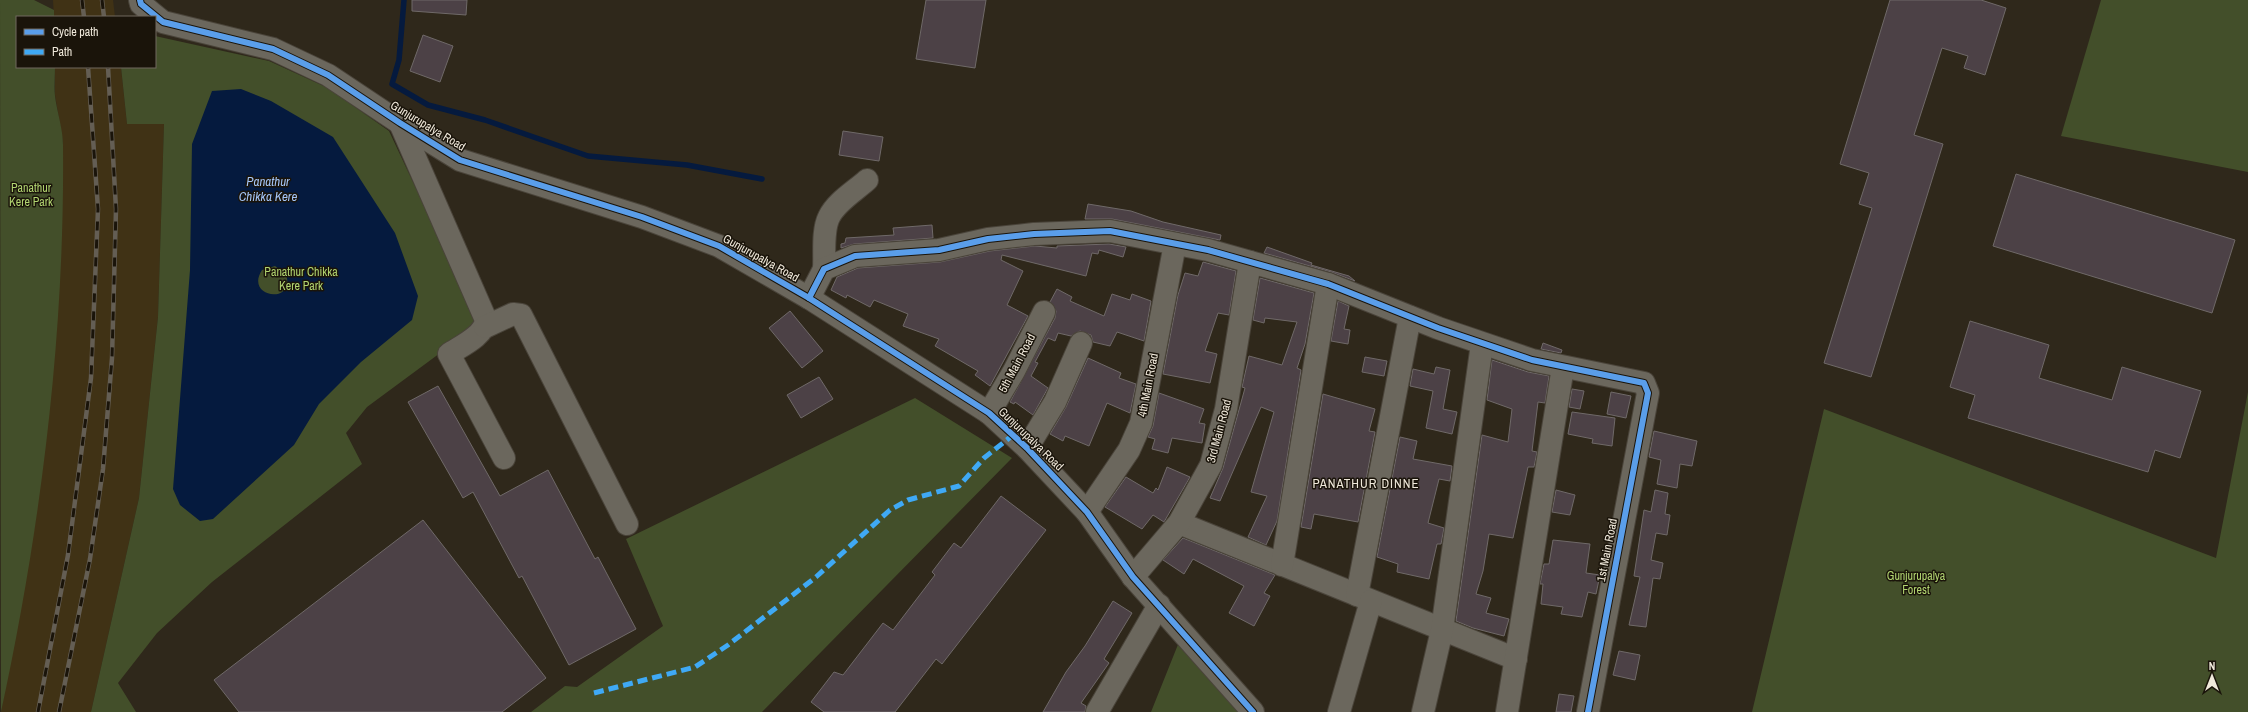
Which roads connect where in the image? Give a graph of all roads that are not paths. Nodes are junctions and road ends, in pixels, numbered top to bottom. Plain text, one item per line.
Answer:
1 (141, 2) edge
2 (400, 123) junction
3 (867, 180) dead end
4 (1176, 244) junction
5 (1250, 262) junction
6 (824, 269) junction
7 (1328, 284) junction
8 (809, 298) junction
9 (1044, 312) dead end
10 (1410, 317) junction
11 (485, 327) junction
12 (1082, 343) dead end
13 (1482, 344) junction
14 (1563, 367) junction
15 (989, 413) junction
16 (1027, 448) junction
17 (504, 458) dead end
18 (1087, 512) junction
19 (1179, 523) junction
20 (627, 524) dead end
21 (1282, 565) junction
22 (1133, 577) junction
23 (1364, 598) junction
24 (1159, 605) junction
25 (1442, 630) junction
26 (1516, 659) junction
27 (1097, 712) edge
28 (1253, 712) edge
29 (1339, 712) edge
30 (1423, 712) edge
31 (1507, 712) edge
32 (1588, 712) edge

1 - 2 street, Gunjurupalya Road
2 - 8 street, Gunjurupalya Road
2 - 11 street
3 - 6 street
4 - 5 street
4 - 6 street
4 - 18 street, 4th Main Road
5 - 7 street
5 - 19 street, 3rd Main Road
6 - 8 street
7 - 10 street
7 - 21 street
8 - 15 street, Gunjurupalya Road
9 - 15 street, 5th Main Road
10 - 13 street
10 - 23 street
11 - 17 street
11 - 20 street
12 - 16 street
13 - 14 street
13 - 25 street
14 - 26 street
14 - 32 street, 1st Main Road
15 - 16 street, Gunjurupalya Road
16 - 18 street, Gunjurupalya Road
18 - 22 street, Gunjurupalya Road
19 - 21 street
19 - 22 street, 3rd Main Road
21 - 23 street
22 - 24 street, Gunjurupalya Road
23 - 25 street
23 - 29 street
24 - 27 street
24 - 28 street, Gunjurupalya Road
25 - 26 street
25 - 30 street
26 - 31 street

